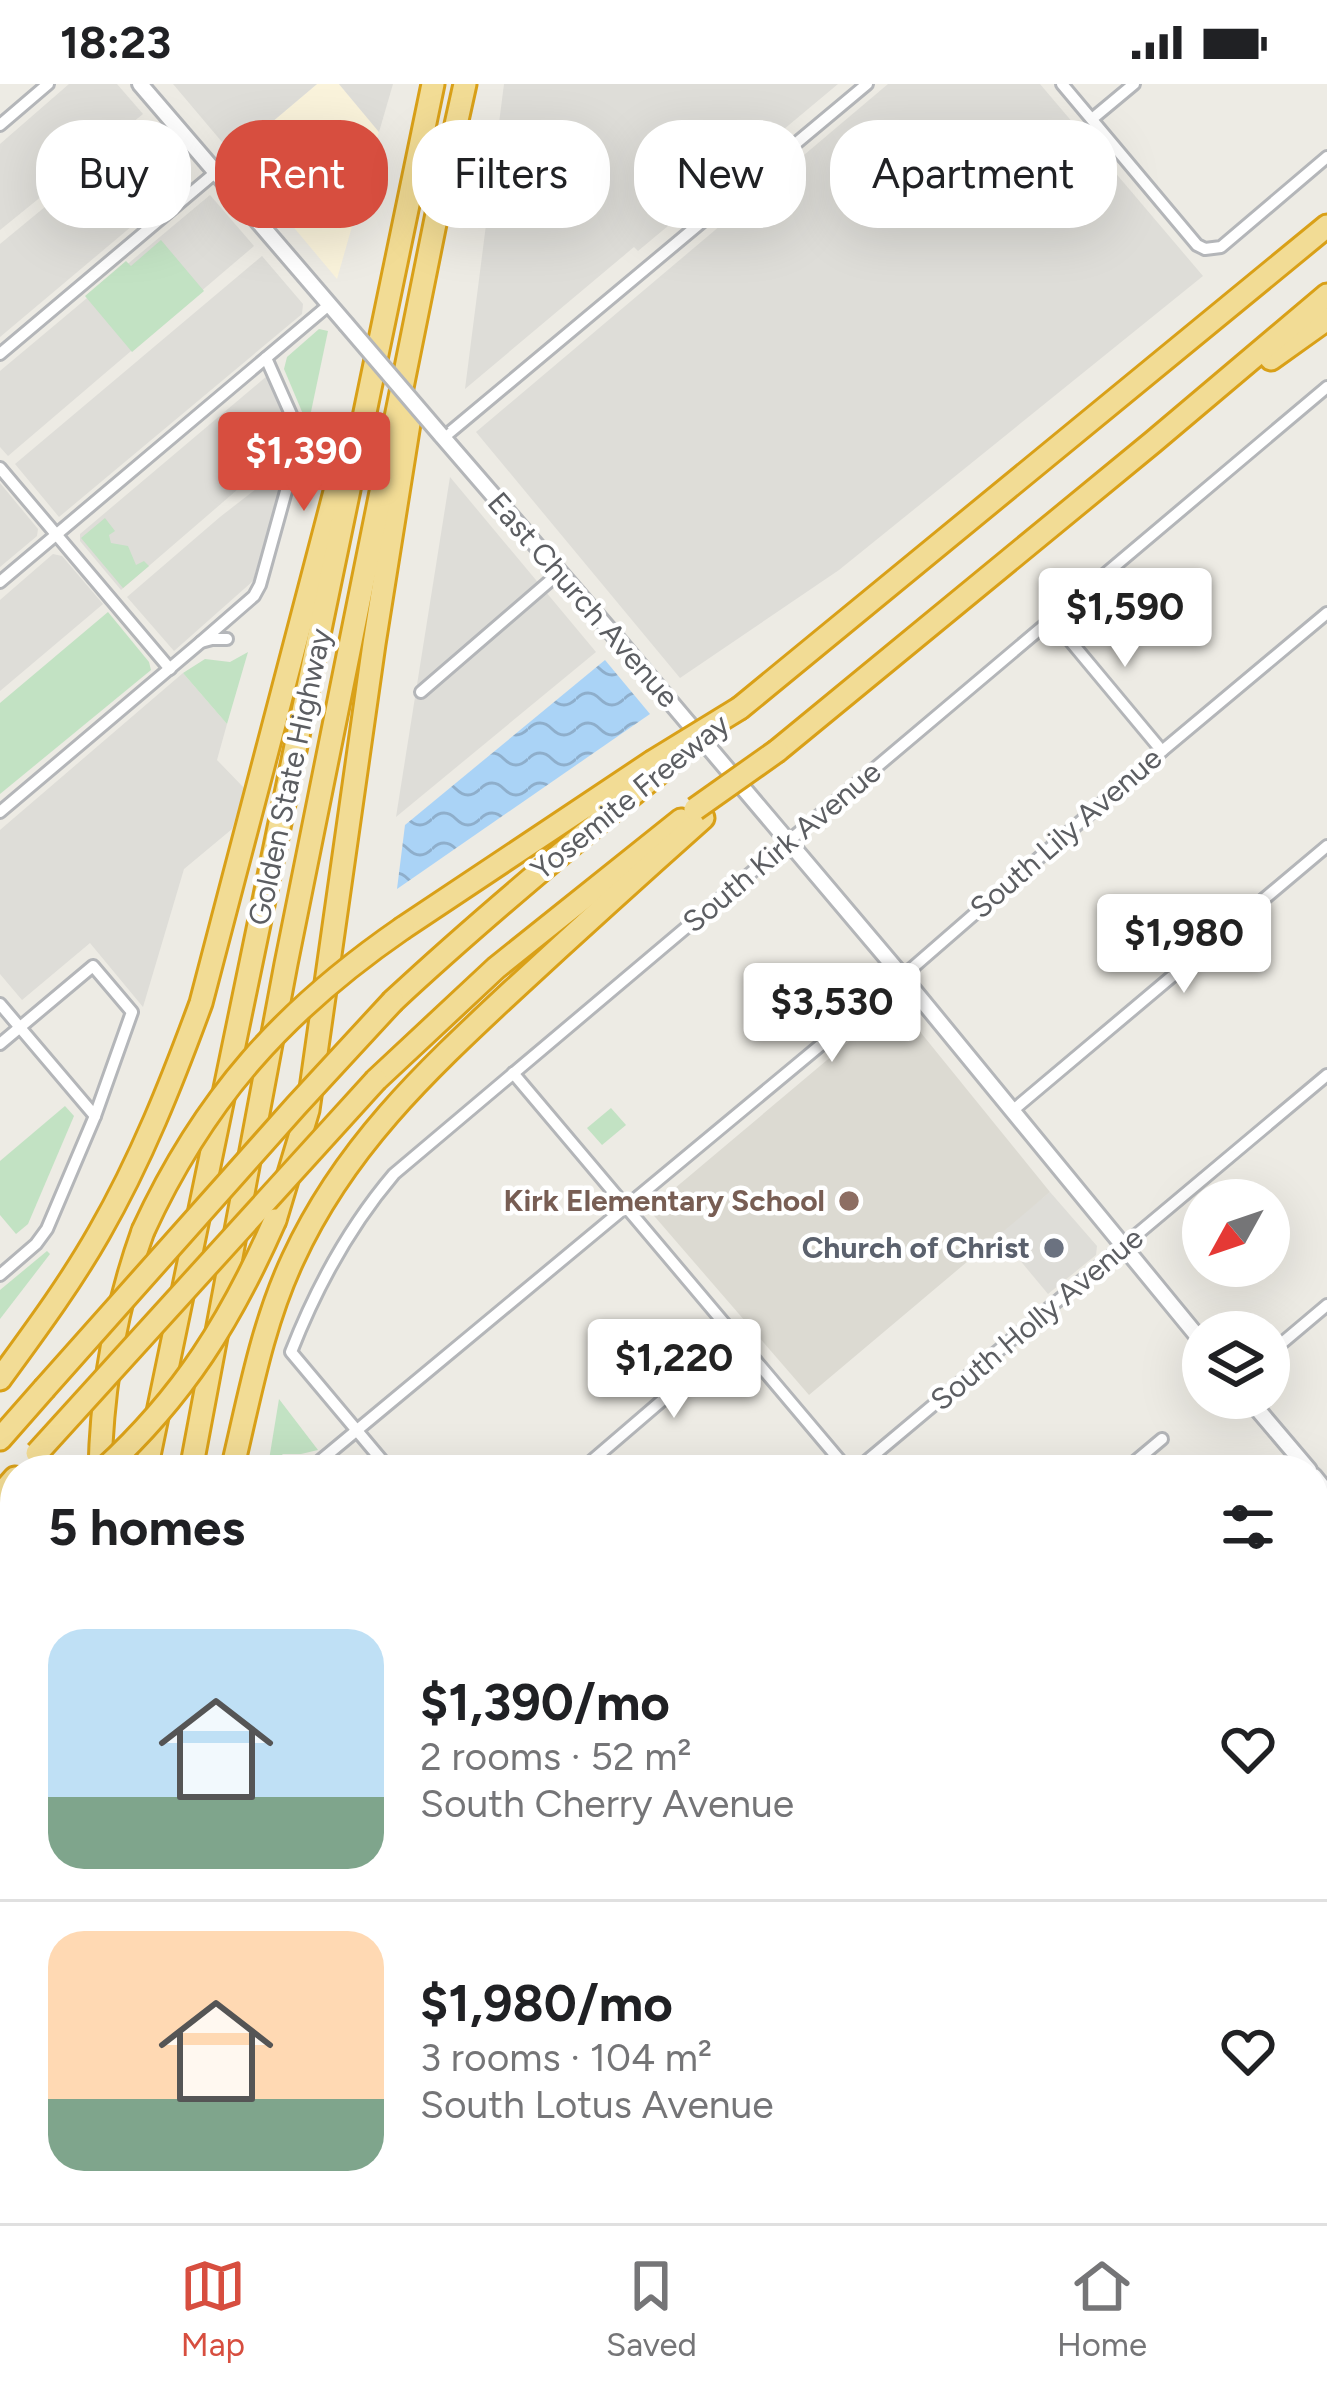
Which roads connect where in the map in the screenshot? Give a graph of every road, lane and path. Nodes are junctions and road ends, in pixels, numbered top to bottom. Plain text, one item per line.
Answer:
1 (48, 84) edge
2 (140, 84) edge
3 (433, 84) edge
4 (465, 84) edge
5 (867, 84) edge
6 (1062, 84) edge
7 (1134, 84) edge
8 (1092, 119) junction
9 (426, 120) edge
10 (457, 120) edge
11 (0, 124) edge
12 (1327, 157) edge
13 (215, 171) edge
14 (215, 173) edge
15 (412, 182) edge
16 (412, 189) edge
17 (1327, 211) edge
18 (1327, 226) edge
19 (264, 228) edge
20 (434, 228) edge
21 (437, 228) edge
22 (1327, 295) edge
23 (329, 304) junction
24 (1327, 319) edge
25 (1179, 346) junction
26 (0, 354) edge
27 (266, 358) junction
28 (1325, 391) edge
29 (442, 436) junction
30 (1153, 442) junction
31 (0, 468) edge
32 (56, 534) junction
33 (560, 573) junction
34 (0, 582) edge
35 (1327, 613) edge
36 (1052, 619) junction
37 (226, 639) dead end
38 (201, 642) junction
39 (170, 669) junction
40 (421, 692) dead end
41 (1162, 751) junction
42 (656, 767) junction
43 (0, 812) edge
44 (699, 813) junction
45 (788, 842) junction
46 (1327, 846) edge
47 (902, 976) junction
48 (0, 1004) edge
49 (20, 1027) junction
50 (0, 1044) edge
51 (513, 1072) junction
52 (1327, 1075) edge
53 (1012, 1111) junction
54 (95, 1116) junction
55 (626, 1205) junction
56 (1124, 1247) junction
57 (0, 1275) edge
58 (1327, 1305) edge
59 (1182, 1317) edge
60 (1290, 1336) edge
61 (736, 1337) junction
62 (0, 1379) edge
63 (1266, 1419) edge
64 (358, 1432) junction
65 (0, 1439) edge
66 (1162, 1439) dead end
67 (35, 1455) edge
68 (102, 1455) edge
69 (118, 1455) edge
70 (149, 1455) edge
71 (194, 1455) edge
72 (236, 1455) edge
73 (328, 1455) edge
74 (378, 1455) edge
75 (598, 1455) edge
76 (839, 1455) edge
77 (870, 1455) edge
78 (1143, 1455) edge
79 (1296, 1455) edge

1 - 11 street
2 - 13 street, East Church Avenue
3 - 9 highway, Golden State Highway
4 - 10 highway, Golden State Highway
5 - 29 street
6 - 8 street
7 - 8 street
8 - 12 street
14 - 26 street
15 - 62 highway
16 - 70 highway, Golden State Highway
17 - 25 highway
18 - 25 highway, Yosemite Freeway
19 - 23 street, East Church Avenue
20 - 71 highway, Golden State Highway
21 - 69 highway, bridge
22 - 30 highway, Yosemite Freeway
23 - 27 street
23 - 29 street, East Church Avenue, bridge
24 - 30 highway
25 - 42 highway, Yosemite Freeway, bridge
27 - 32 street
27 - 38 street
28 - 36 street, South Kirk Avenue
29 - 33 street, East Church Avenue
30 - 44 highway, Yosemite Freeway, bridge
31 - 32 street
32 - 34 street
32 - 39 street
33 - 40 street
33 - 45 street, East Church Avenue
35 - 41 street, South Lily Avenue
36 - 41 street
36 - 45 street, South Kirk Avenue
37 - 38 street
38 - 39 street
39 - 43 street
41 - 47 street, South Lily Avenue
42 - 65 highway, Yosemite Freeway, bridge
42 - 68 highway, bridge
44 - 67 highway, Yosemite Freeway, bridge
44 - 72 highway
45 - 47 street, East Church Avenue
45 - 51 street, South Kirk Avenue
46 - 53 street
47 - 53 street, East Church Avenue
47 - 55 street, South Lily Avenue
48 - 49 street
49 - 50 street
49 - 54 street
49 - 54 street
51 - 55 street
51 - 64 street, South Kirk Avenue
52 - 56 street, South Holly Avenue
53 - 56 street, East Church Avenue
54 - 57 street
55 - 61 street
55 - 64 street, South Lily Avenue
56 - 59 street, East Church Avenue
56 - 77 street, South Holly Avenue
58 - 60 street
61 - 75 street
61 - 76 street
63 - 79 street
64 - 73 street, South Lily Avenue
64 - 74 street
66 - 78 street

